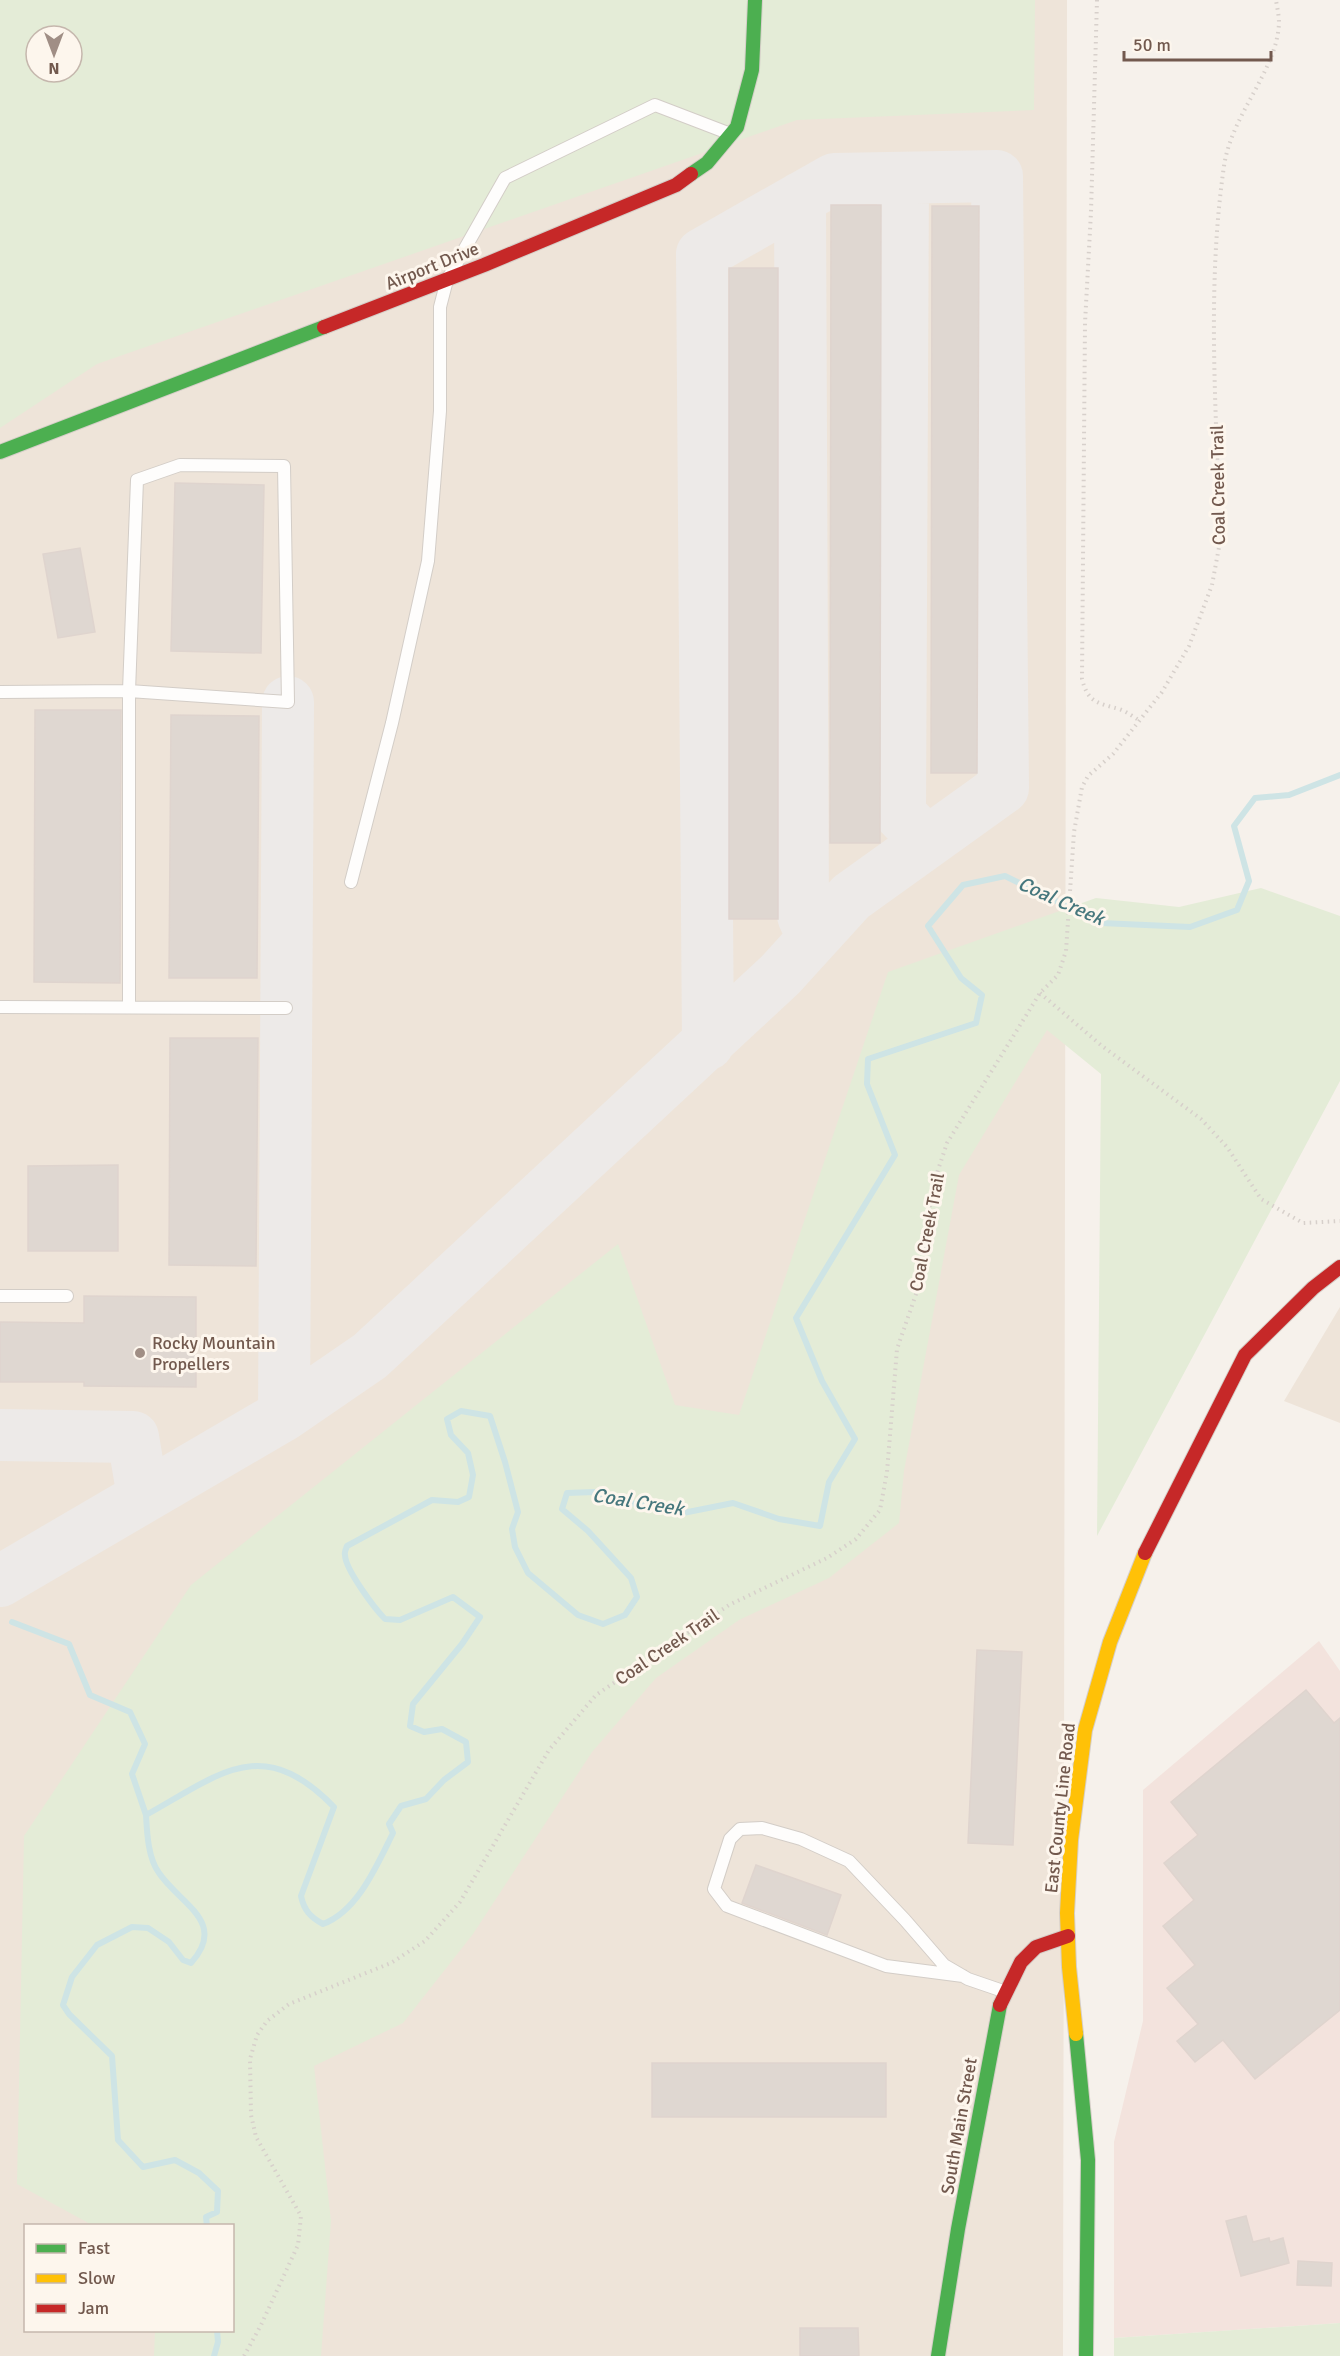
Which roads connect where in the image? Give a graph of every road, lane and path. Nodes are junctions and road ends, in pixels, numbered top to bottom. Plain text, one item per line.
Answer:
1 (755, 0) edge
2 (1097, 0) edge
3 (1276, 0) edge
4 (732, 134) junction
5 (447, 280) junction
6 (0, 452) edge
7 (129, 691) junction
8 (0, 692) edge
9 (1140, 721) junction
10 (351, 882) dead end
11 (1040, 993) junction
12 (0, 1007) edge
13 (129, 1007) junction
14 (286, 1008) dead end
15 (1340, 1221) edge
16 (1340, 1267) edge
17 (0, 1296) edge
18 (67, 1296) dead end
19 (1068, 1936) junction
20 (963, 1976) junction
21 (1004, 1991) junction
22 (244, 2356) edge
23 (938, 2356) edge
24 (1086, 2356) edge

1 - 4 street, Airport Drive
2 - 9 path
3 - 9 path, Coal Creek Trail
4 - 5 street, Airport Drive
4 - 5 lane
5 - 6 street, Airport Drive
5 - 10 lane
7 - 7 lane
7 - 8 lane
7 - 13 lane
9 - 11 path, Coal Creek Trail
11 - 15 path
11 - 22 path, Coal Creek Trail
12 - 13 lane
13 - 14 lane
16 - 19 street, East County Line Road
17 - 18 lane
19 - 21 street, South Main Street
19 - 24 street, East County Line Road
20 - 20 lane
20 - 21 lane
21 - 23 street, South Main Street

